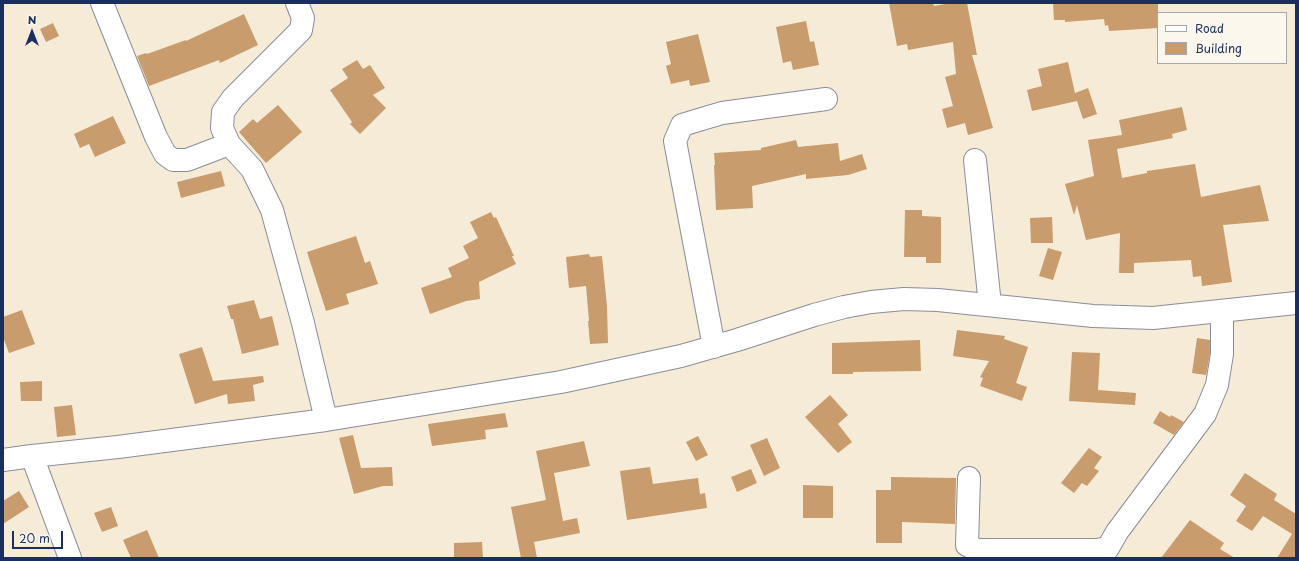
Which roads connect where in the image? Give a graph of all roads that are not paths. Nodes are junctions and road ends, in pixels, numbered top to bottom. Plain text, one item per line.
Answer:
1 (102, 3) edge
2 (297, 3) edge
3 (826, 99) dead end
4 (229, 144) junction
5 (975, 160) dead end
6 (1296, 303) edge
7 (990, 305) junction
8 (1222, 312) junction
9 (714, 346) junction
10 (326, 420) junction
11 (32, 456) junction
12 (3, 460) edge
13 (968, 478) dead end
14 (70, 558) edge

1 - 4 street
2 - 4 street
3 - 9 street
4 - 10 street
5 - 7 street
6 - 8 street
7 - 8 street
7 - 9 street
8 - 13 street
9 - 10 street
10 - 11 street
11 - 12 street
11 - 14 street

